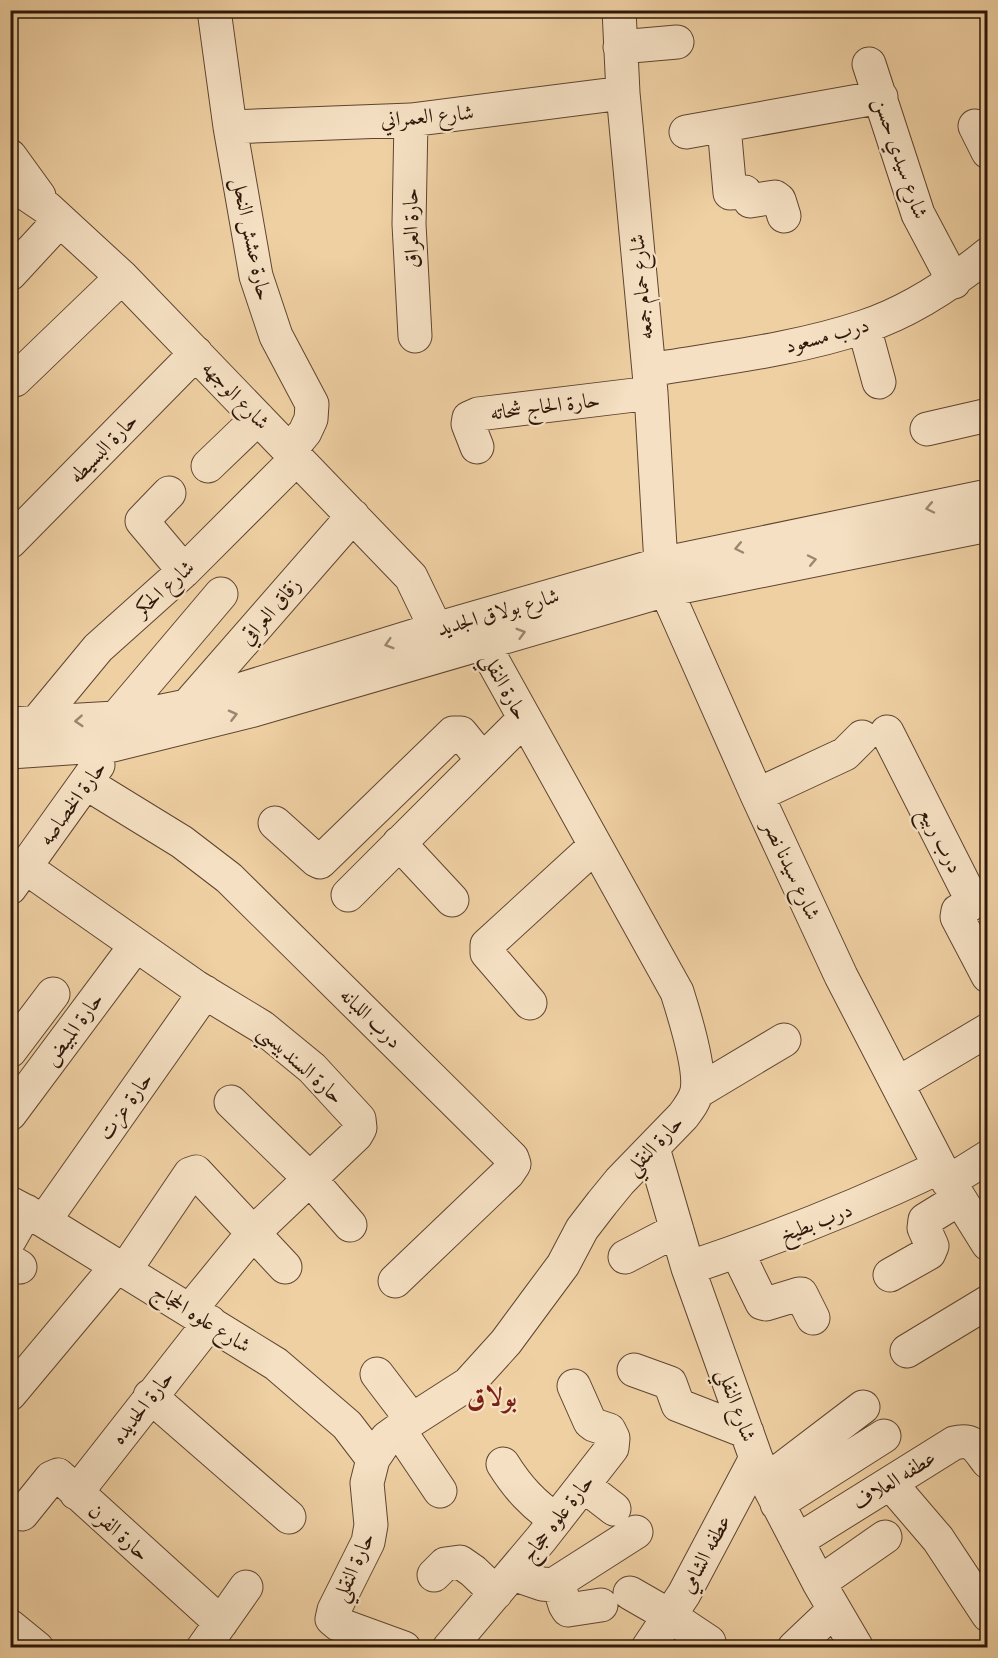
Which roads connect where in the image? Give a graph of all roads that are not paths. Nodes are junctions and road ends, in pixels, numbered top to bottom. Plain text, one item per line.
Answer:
1 (214, 10) edge
2 (619, 10) edge
3 (677, 42) dead end
4 (620, 46) junction
5 (869, 64) dead end
6 (622, 93) junction
7 (881, 97) junction
8 (411, 120) junction
9 (724, 126) junction
10 (230, 127) junction
11 (686, 132) dead end
12 (10, 156) edge
13 (10, 183) edge
14 (54, 214) junction
15 (784, 216) dead end
16 (987, 254) edge
17 (10, 274) edge
18 (122, 277) junction
19 (954, 282) junction
20 (864, 327) junction
21 (415, 336) dead end
22 (196, 353) junction
23 (15, 380) dead end
24 (650, 382) junction
25 (879, 382) dead end
26 (987, 415) edge
27 (258, 418) junction
28 (927, 429) dead end
29 (477, 447) dead end
30 (292, 453) junction
31 (208, 466) dead end
32 (169, 493) dead end
33 (987, 496) edge
34 (353, 516) junction
35 (987, 525) edge
36 (13, 535) edge
37 (184, 571) junction
38 (664, 577) junction
39 (221, 594) dead end
40 (436, 630) junction
41 (476, 632) junction
42 (187, 706) junction
43 (524, 719) junction
44 (121, 727) junction
45 (19, 745) edge
46 (483, 759) junction
47 (86, 783) junction
48 (757, 795) junction
49 (275, 823) dead end
50 (399, 843) junction
51 (595, 846) junction
52 (18, 878) edge
53 (348, 895) dead end
54 (452, 900) dead end
55 (136, 945) junction
56 (987, 976) edge
57 (205, 992) junction
58 (53, 994) dead end
59 (530, 1003) dead end
60 (987, 1030) edge
61 (784, 1040) dead end
62 (10, 1051) edge
63 (897, 1084) junction
64 (697, 1092) junction
65 (231, 1102) dead end
66 (10, 1114) edge
67 (653, 1148) junction
68 (987, 1157) edge
69 (309, 1179) junction
70 (949, 1183) junction
71 (27, 1212) edge
72 (350, 1225) dead end
73 (677, 1230) junction
74 (253, 1233) junction
75 (987, 1244) edge
76 (737, 1252) junction
77 (14, 1256) edge
78 (625, 1257) dead end
79 (285, 1267) dead end
80 (121, 1268) junction
81 (688, 1268) junction
82 (890, 1275) dead end
83 (395, 1281) dead end
84 (987, 1302) edge
85 (200, 1316) junction
86 (813, 1318) dead end
87 (907, 1351) dead end
88 (634, 1370) dead end
89 (377, 1374) dead end
90 (574, 1386) dead end
91 (10, 1394) edge
92 (150, 1396) junction
93 (863, 1407) dead end
94 (405, 1425) junction
95 (884, 1436) dead end
96 (374, 1459) junction
97 (987, 1462) edge
98 (503, 1464) dead end
99 (762, 1469) junction
100 (890, 1483) junction
101 (583, 1485) junction
102 (440, 1491) dead end
103 (76, 1493) junction
104 (22, 1514) dead end
105 (289, 1516) dead end
106 (556, 1520) junction
107 (885, 1537) dead end
108 (797, 1541) junction
109 (434, 1575) dead end
110 (558, 1583) junction
111 (504, 1584) junction
112 (246, 1587) dead end
113 (826, 1596) junction
114 (985, 1604) edge
115 (670, 1616) junction
116 (349, 1633) edge
117 (212, 1635) edge
118 (709, 1642) dead end
119 (404, 1647) edge
120 (449, 1647) edge
121 (648, 1647) edge
122 (794, 1647) edge
123 (857, 1647) edge

1 - 10 street, حارة عشش النحل
2 - 4 street, شارع حمام جمعه
3 - 4 street
4 - 6 street, شارع حمام جمعه
5 - 7 street, شارع سيدي حسن
6 - 8 street, شارع العمراني
6 - 24 street, شارع حمام جمعه
7 - 9 street
7 - 19 street, شارع سيدي حسن
8 - 10 street, شارع العمراني
8 - 21 street, حارة العراق
9 - 11 street
9 - 15 street
10 - 30 street, حارة عشش النحل
12 - 14 street
13 - 14 street, شارع الوجهه
14 - 17 street
14 - 18 street, شارع الوجهه
16 - 19 street, درب مسعود
18 - 22 street, شارع الوجهه
18 - 23 street
19 - 20 street, درب مسعود
20 - 24 street, درب مسعود
20 - 25 street
22 - 27 street, شارع الوجهه
22 - 36 street, حارة البسيطه
24 - 29 street, حارة الحاج شحاته
24 - 38 street, شارع حمام جمعه
26 - 28 street
27 - 30 street, شارع الوجهه
27 - 31 street
30 - 34 street, شارع الوجهه
30 - 37 street, شارع الحكر
32 - 37 street
33 -> 38 street, شارع بولاق الجديد
34 - 40 street, شارع الوجهه
34 - 42 street, زقاق العراقي
38 -> 35 street, شارع بولاق الجديد
37 - 45 street, شارع الحكر
38 - 41 street, شارع بولاق الجديد
38 - 48 street, شارع سيدنا نصر
39 - 44 street, حارة الخصاصه
40 - 41 street, شارع بولاق الجديد
40 -> 42 street, شارع بولاق الجديد
41 - 43 street, حارة النقلي
44 -> 41 street, شارع بولاق الجديد
42 - 44 street, شارع بولاق الجديد
43 - 46 street
43 - 51 street, حارة النقلي
44 - 45 street, شارع بولاق الجديد
44 - 47 street, حارة الخصاصه
46 - 49 street
46 - 50 street
47 - 52 street, حارة الخصاصه
47 - 83 street, درب اللبانه
48 - 56 street, درب ربيع
48 - 63 street, شارع سيدنا نصر
50 - 53 street
50 - 54 street
51 - 59 street
51 - 64 street, حارة النقلي
52 - 55 street, حارة السندبيسي
55 - 57 street, حارة السندبيسي
55 - 66 street, حارة المبيض
57 - 69 street, حارة السندبيسي
57 - 71 street, حارة عزت
58 - 62 street
60 - 63 street
61 - 64 street
63 - 70 street, شارع سيدنا نصر
64 - 67 street, حارة النقلي
65 - 69 street
67 - 73 street, شارع النقلي
67 - 94 street, حارة النقلي
68 - 70 street
69 - 72 street
69 - 74 street, حارة السندبيسي
70 - 75 street, شارع سيدنا نصر
70 - 76 street, درب بطيخ
70 - 82 street
71 - 77 street, حارة عزت
71 - 80 street, شارع علوه الحجاج
73 - 78 street
73 - 81 street, شارع النقلي
74 - 79 street
74 - 80 street
74 - 85 street, حارة السندبيسي
76 - 81 street, درب بطيخ
76 - 86 street
80 - 85 street, شارع علوه الحجاج
80 - 91 street
81 - 99 street, شارع النقلي
84 - 87 street
85 - 92 street, حارة الحديده
85 - 96 street, شارع علوه الحجاج
88 - 99 street
89 - 94 street
90 - 101 street, حارة علوه حجاج
92 - 103 street, حارة الحديده
92 - 105 street
93 - 99 street
94 - 96 street, حارة النقلي
94 - 102 street
95 - 99 street
96 - 116 street, حارة النقلي
97 - 100 street, عطفه العلاف
98 - 106 street
99 - 108 street, شارع النقلي
99 - 115 street, عطفه الشامي
100 - 108 street, عطفه العلاف
100 - 114 street
101 - 106 street, حارة علوه حجاج
101 - 110 street
103 - 104 street, حارة الفرن
103 - 117 street, حارة الفرن
106 - 111 street, حارة علوه حجاج
107 - 113 street
108 - 113 street, شارع النقلي
109 - 111 street
110 - 111 street
110 - 115 street
111 - 120 street, حارة علوه حجاج
112 - 117 street, حارة الفرن
113 - 122 street
113 - 123 street, شارع النقلي
115 - 118 street
115 - 121 street, عطفه الشامي
116 - 119 street

